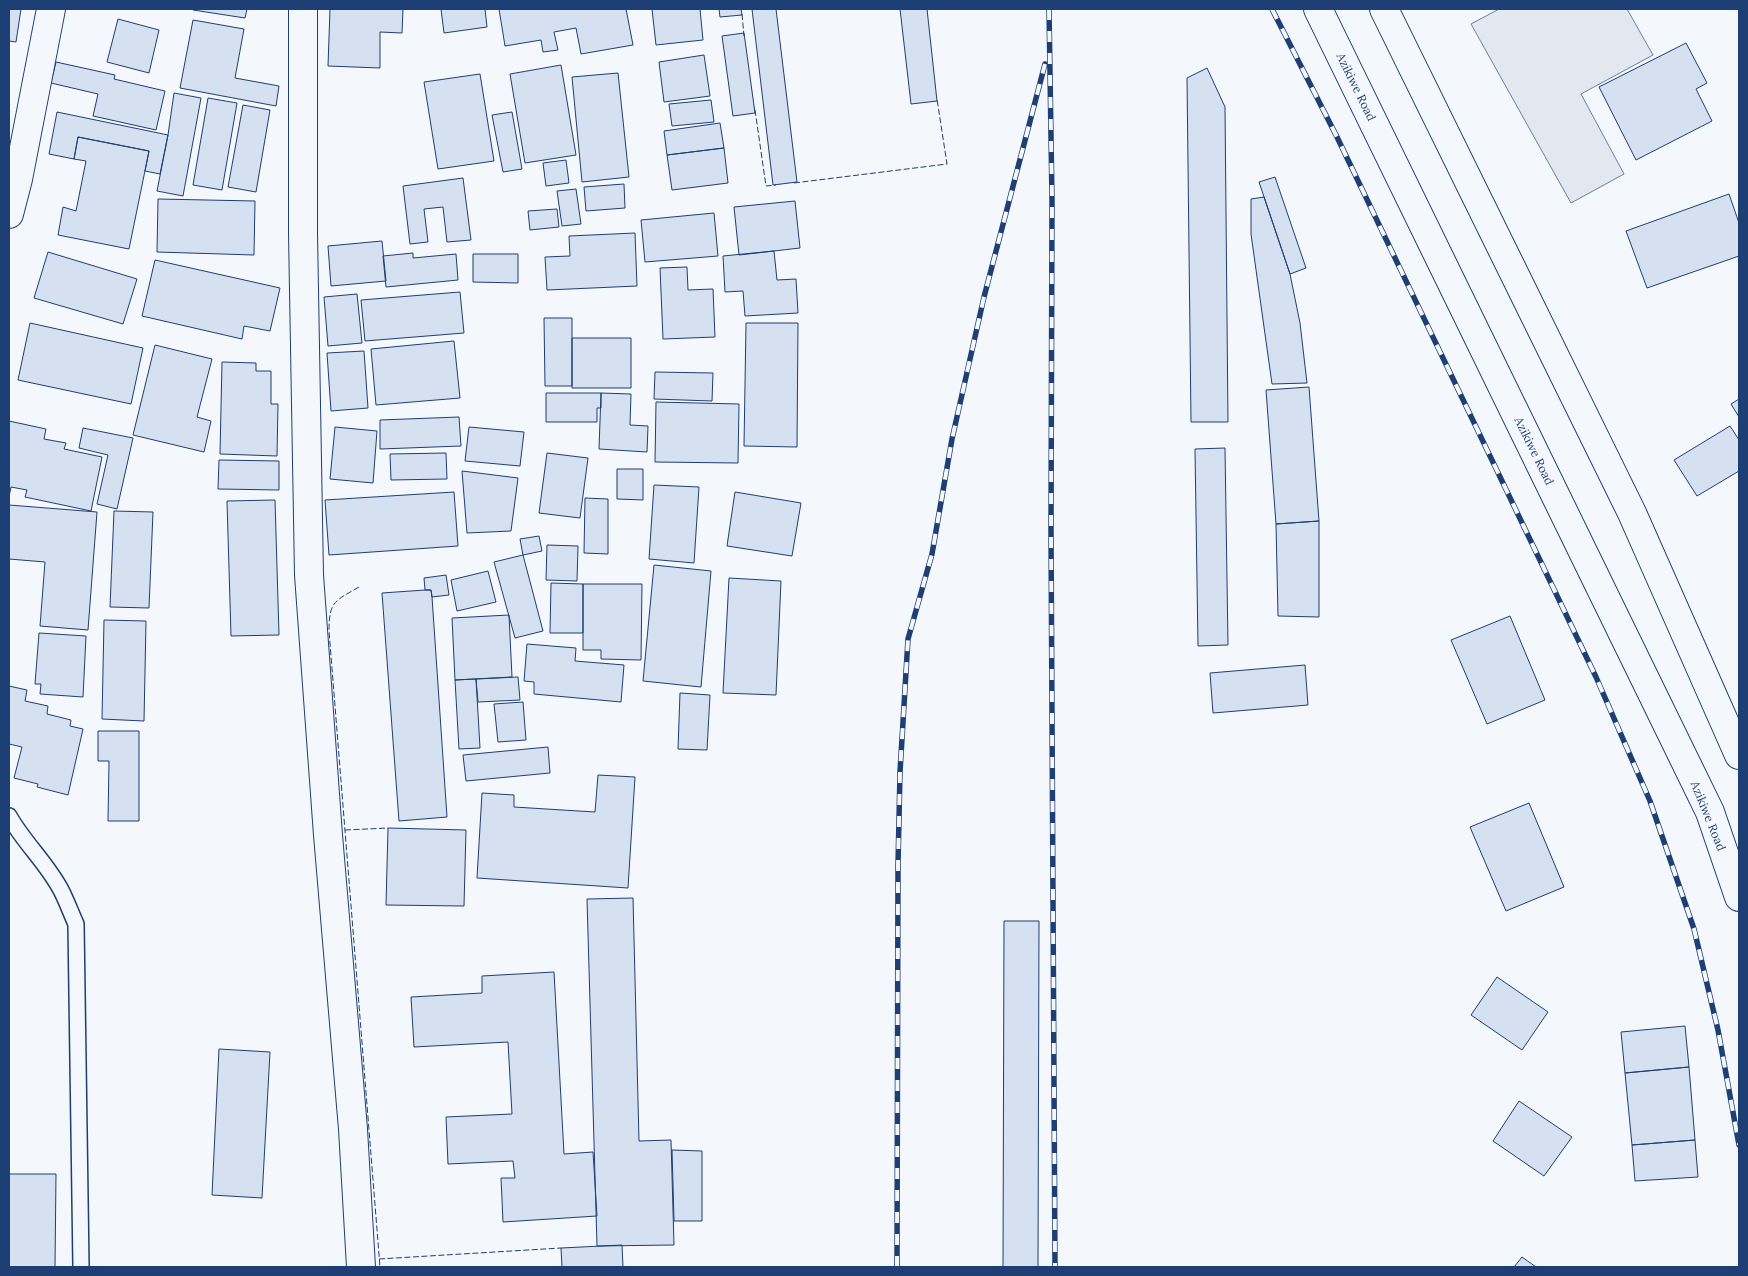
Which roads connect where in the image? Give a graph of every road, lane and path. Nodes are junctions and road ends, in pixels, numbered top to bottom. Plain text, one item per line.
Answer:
1 (51, 9) edge
2 (303, 9) edge
3 (1318, 9) edge
4 (1384, 9) edge
5 (9, 214) edge
6 (1739, 755) edge
7 (9, 816) edge
8 (1739, 897) edge
9 (81, 1267) edge
10 (361, 1267) edge

1 - 5 main road
2 - 10 main road
3 - 8 main road, Azikiwe Road
4 - 6 main road
7 - 9 lane

